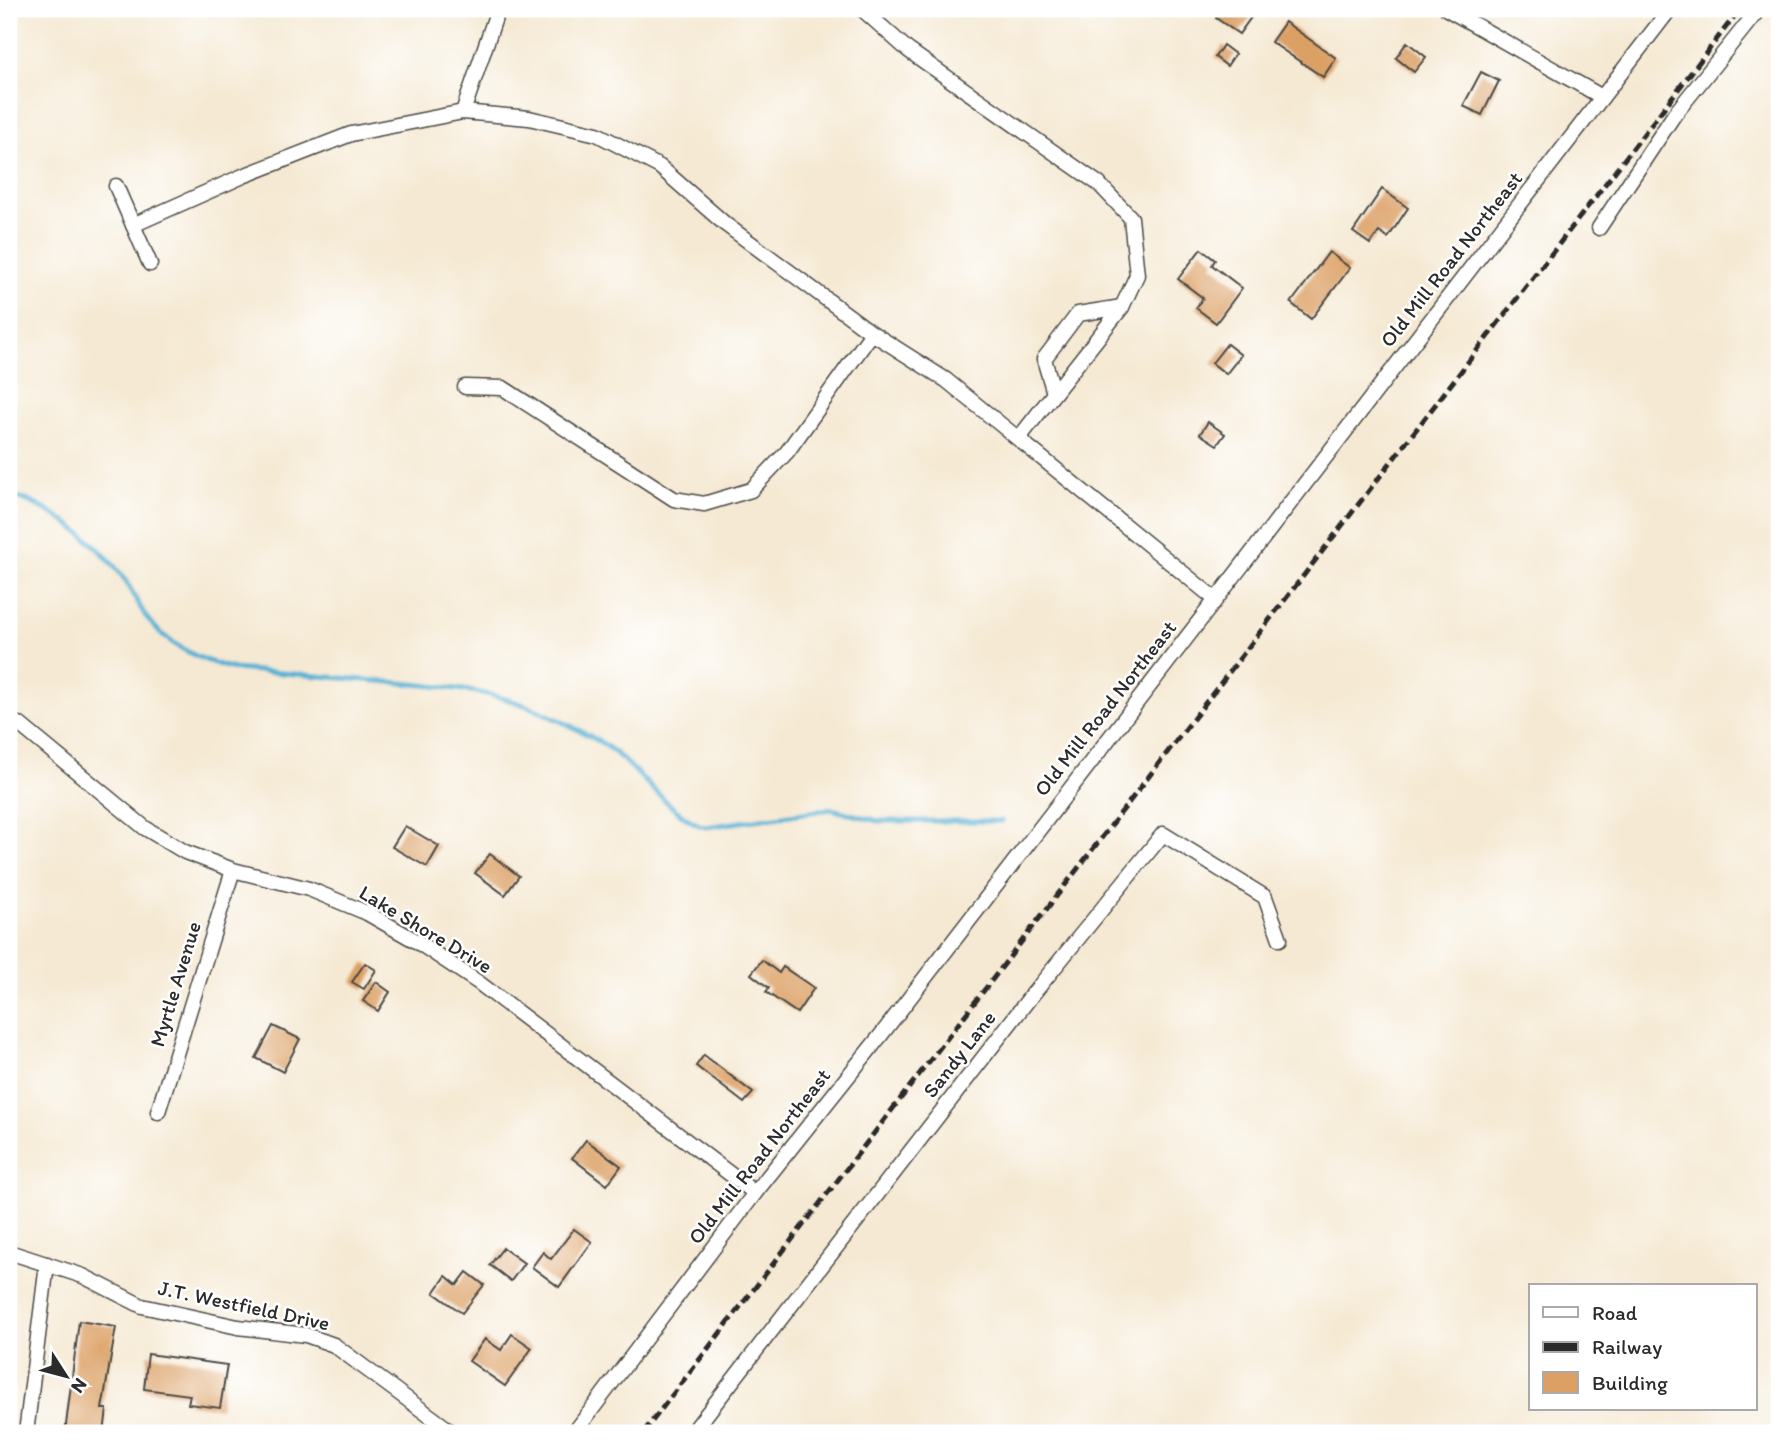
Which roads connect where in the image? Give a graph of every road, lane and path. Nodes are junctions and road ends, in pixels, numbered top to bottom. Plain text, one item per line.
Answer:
1 (498, 9) edge
2 (862, 9) edge
3 (1447, 9) edge
4 (1670, 9) edge
5 (1759, 9) edge
6 (1602, 97) junction
7 (463, 112) junction
8 (116, 186) dead end
9 (133, 225) junction
10 (1599, 228) dead end
11 (150, 264) dead end
12 (1122, 307) junction
13 (872, 333) junction
14 (465, 387) dead end
15 (1054, 393) junction
16 (1019, 438) junction
17 (1216, 599) junction
18 (19, 724) dead end
19 (233, 870) junction
20 (1280, 939) dead end
21 (158, 1112) dead end
22 (755, 1193) junction
23 (9, 1252) edge
24 (47, 1264) junction
25 (26, 1433) edge
26 (453, 1433) edge
27 (574, 1433) edge
28 (692, 1433) edge

1 - 7 street
2 - 12 street
3 - 6 street
4 - 6 street, Old Mill Road Northeast
5 - 10 street
6 - 17 street, Old Mill Road Northeast
7 - 9 street
7 - 13 street
8 - 9 street
9 - 11 street
12 - 15 street
12 - 15 street
13 - 14 street
13 - 16 street
15 - 16 street
16 - 17 street
17 - 22 street, Old Mill Road Northeast
18 - 19 street, Lake Shore Drive
19 - 21 street, Myrtle Avenue
19 - 22 street, Lake Shore Drive
20 - 28 street, Sandy Lane
22 - 27 street, Old Mill Road Northeast
23 - 24 street, J.T. Westfield Drive
24 - 25 street
24 - 26 street, J.T. Westfield Drive

